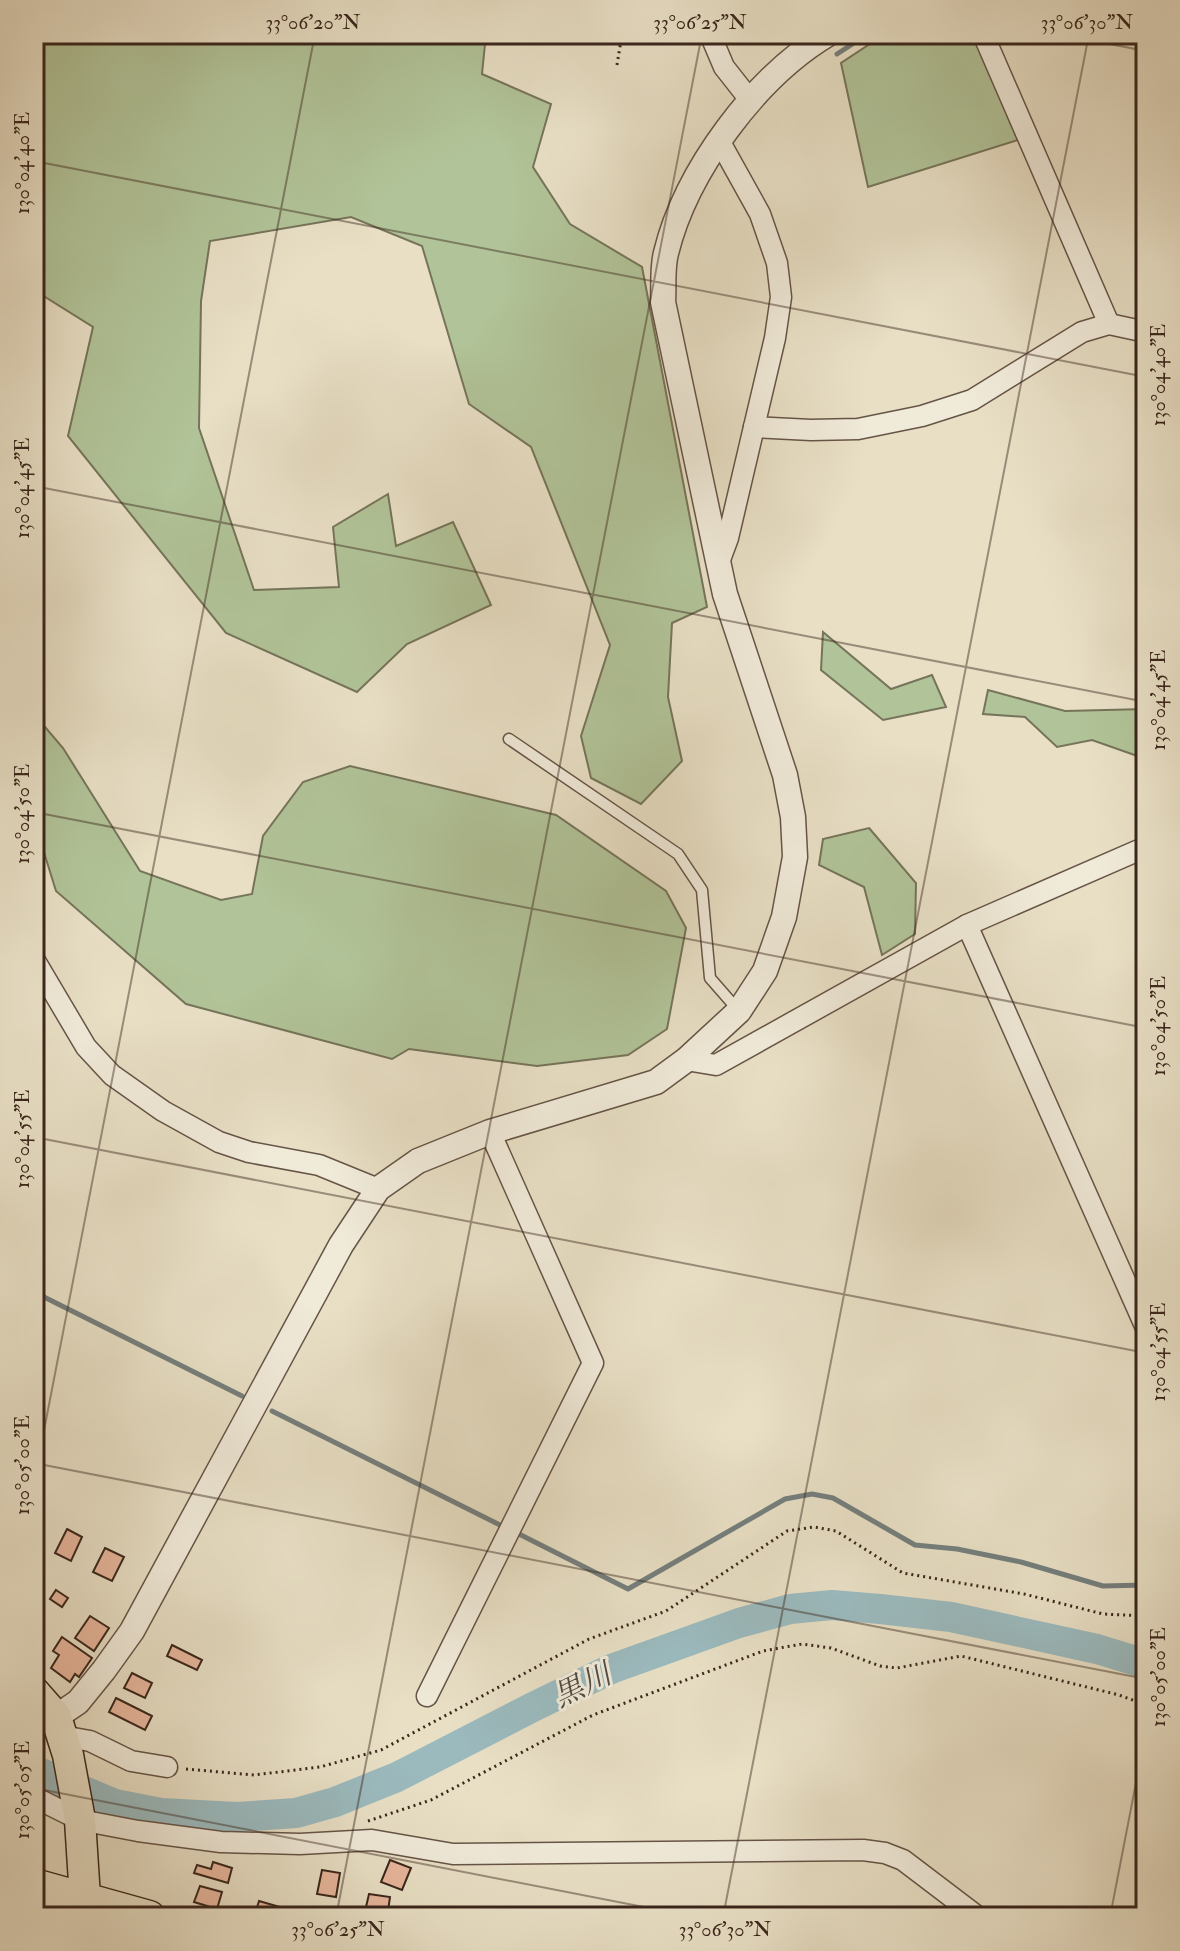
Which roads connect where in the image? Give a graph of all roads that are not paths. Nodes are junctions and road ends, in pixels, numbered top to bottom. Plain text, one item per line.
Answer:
1 (710, 34) edge
2 (828, 34) edge
3 (983, 34) edge
4 (750, 100) junction
5 (720, 142) junction
6 (1109, 324) junction
7 (1146, 332) edge
8 (754, 427) junction
9 (718, 565) junction
10 (509, 739) dead end
11 (1146, 847) edge
12 (967, 925) junction
13 (34, 959) edge
14 (739, 1011) junction
15 (686, 1060) junction
16 (490, 1132) junction
17 (378, 1189) junction
18 (1146, 1328) edge
19 (34, 1692) edge
20 (427, 1696) dead end
21 (62, 1736) junction
22 (167, 1767) road end
23 (34, 1797) edge
24 (79, 1814) junction
25 (34, 1885) edge
26 (34, 1910) edge
27 (75, 1911) edge
28 (149, 1917) edge
29 (978, 1917) edge

1 - 4 street
2 - 4 street
3 - 6 street
4 - 5 street
5 - 8 street
5 - 9 street
6 - 7 street
6 - 8 street
8 - 9 street
9 - 14 street
10 - 14 lane
11 - 12 street
12 - 15 street
12 - 18 street
13 - 17 street
14 - 15 street
15 - 16 street
16 - 17 street
16 - 20 street
17 - 21 street
19 - 21 main road
21 - 22 street
21 - 24 main road
23 - 24 street
24 - 27 main road
24 - 29 street
25 - 27 highway
26 - 27 highway
27 - 28 highway

